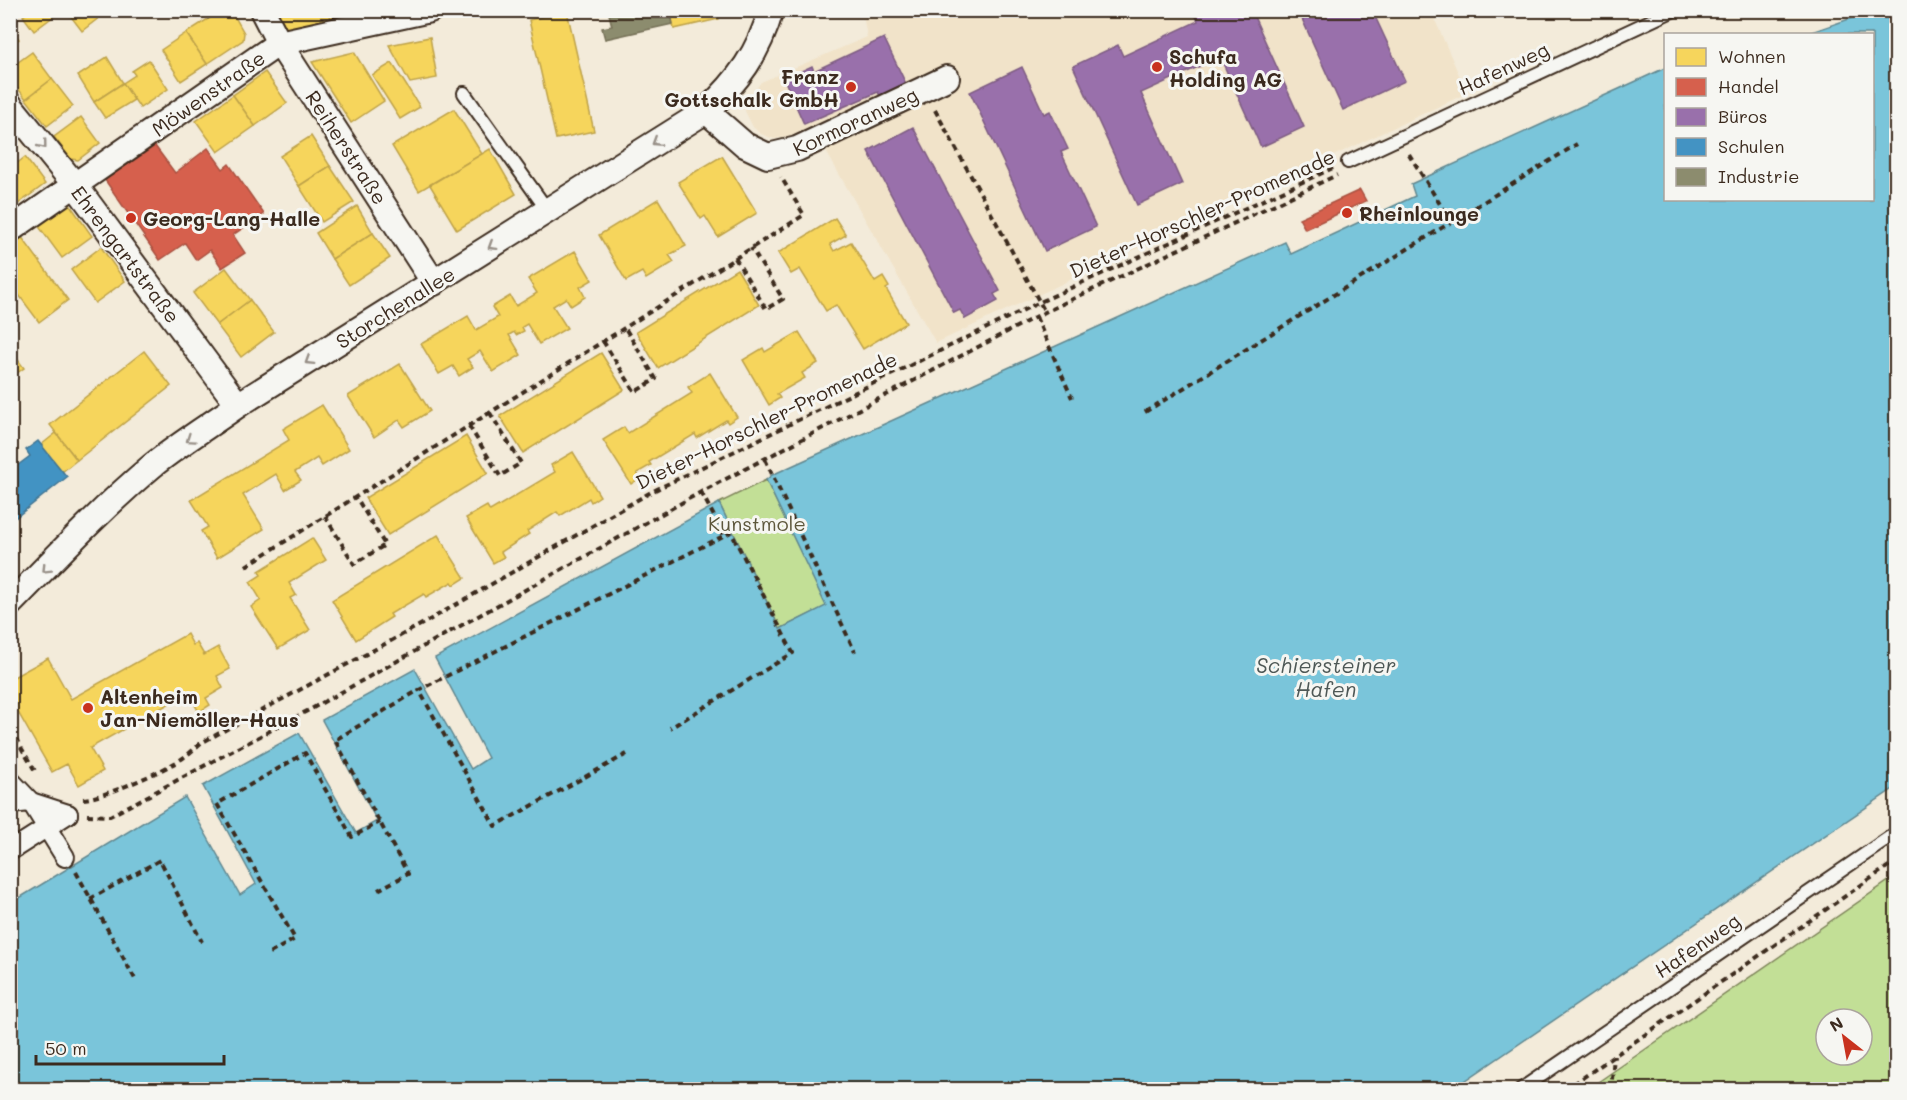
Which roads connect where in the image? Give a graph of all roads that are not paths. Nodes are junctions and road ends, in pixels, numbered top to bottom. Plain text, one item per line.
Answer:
1 (262, 10) edge
2 (430, 10) edge
3 (771, 10) edge
4 (1674, 10) edge
5 (279, 43) junction
6 (946, 78) dead end
7 (464, 93) dead end
8 (10, 105) edge
9 (706, 111) junction
10 (1348, 162) road end
11 (75, 185) junction
12 (548, 210) junction
13 (10, 230) edge
14 (434, 283) junction
15 (238, 405) junction
16 (10, 604) edge
17 (10, 780) edge
18 (31, 802) junction
19 (10, 804) edge
20 (46, 829) junction
21 (1896, 833) edge
22 (10, 851) edge
23 (68, 861) road end
24 (1520, 1089) edge

1 - 5 street, Reiherstraße
2 - 5 street, Möwenstraße
3 - 9 street, Storchenallee
4 - 10 lane, Hafenweg
5 - 11 street, Möwenstraße
5 - 14 street, Reiherstraße
6 - 9 street, Kormoranweg
7 - 12 lane
8 -> 11 street, Ehrengartstraße
9 -> 12 street, Storchenallee
11 - 13 street, Möwenstraße
11 - 15 street, Ehrengartstraße
12 -> 14 street, Storchenallee
14 -> 15 street, Storchenallee
15 -> 16 street, Storchenallee
17 - 18 street
18 - 19 street
18 - 20 street
18 - 20 street
20 - 22 street
20 - 23 street
21 - 24 lane, Hafenweg

